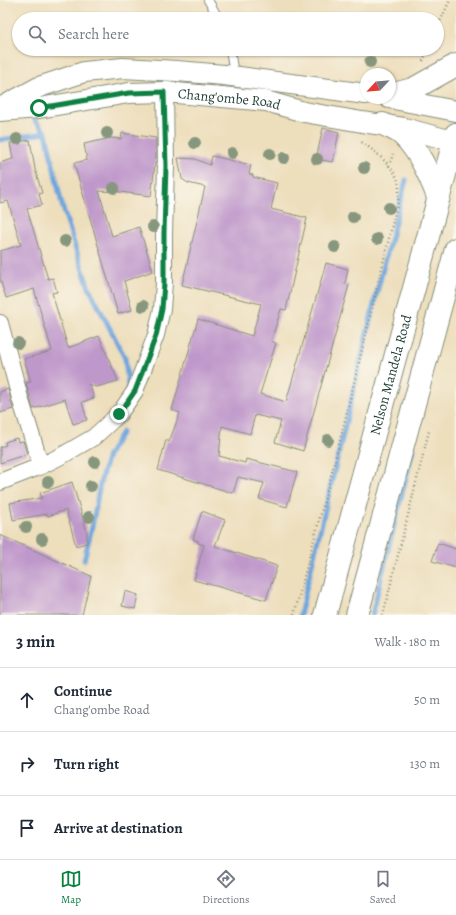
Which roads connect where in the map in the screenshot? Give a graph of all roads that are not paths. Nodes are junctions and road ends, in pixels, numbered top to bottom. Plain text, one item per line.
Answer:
1 (208, 0) edge
2 (215, 12) edge
3 (231, 56) edge
4 (456, 65) edge
5 (234, 76) junction
6 (164, 92) junction
7 (360, 93) edge
8 (396, 95) edge
9 (396, 98) edge
10 (0, 109) edge
11 (456, 111) edge
12 (383, 124) junction
13 (455, 139) edge
14 (438, 197) junction
15 (456, 249) edge
16 (0, 323) edge
17 (42, 466) junction
18 (0, 482) edge
19 (325, 615) edge
20 (357, 615) edge

1 - 2 lane
3 - 5 lane
4 - 8 main road
5 - 7 street
5 - 10 street
6 - 10 street, Chang'ombe Road
6 - 12 street, Chang'ombe Road
6 - 17 street
9 - 11 street
12 - 13 street, Chang'ombe Road
12 - 14 main road
13 - 14 main road, Nelson Mandela Road
14 - 19 main road, Nelson Mandela Road
15 - 20 main road
16 - 17 street
17 - 18 street

